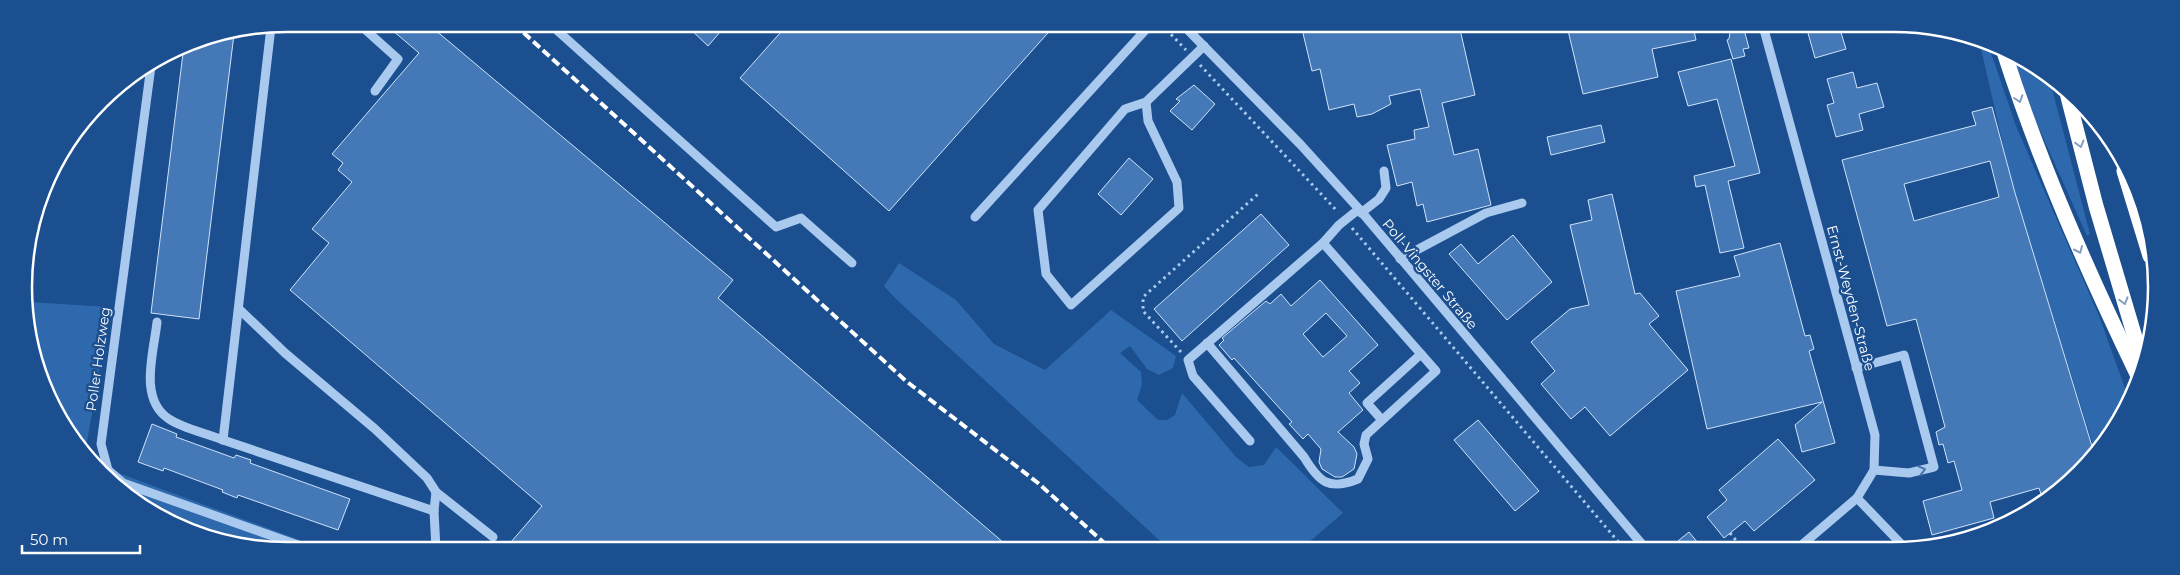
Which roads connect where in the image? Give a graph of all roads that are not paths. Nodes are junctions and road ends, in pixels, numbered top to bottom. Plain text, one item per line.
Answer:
1 (368, 32) edge
2 (559, 32) edge
3 (1144, 32) edge
4 (1190, 32) edge
5 (1765, 32) edge
6 (270, 33) edge
7 (1204, 46) junction
8 (2006, 60) edge
9 (147, 74) edge
10 (374, 91) dead end
11 (1146, 102) junction
12 (2070, 104) edge
13 (1384, 171) dead end
14 (1522, 203) dead end
15 (1360, 211) junction
16 (975, 217) dead end
17 (1323, 243) junction
18 (1400, 259) junction
19 (852, 263) dead end
20 (240, 308) junction
21 (157, 322) dead end
22 (1207, 343) junction
23 (2139, 352) edge
24 (1421, 354) junction
25 (1856, 368) junction
26 (2134, 368) edge
27 (1382, 420) junction
28 (223, 440) junction
29 (1250, 441) dead end
30 (108, 469) edge
31 (1874, 470) junction
32 (124, 483) edge
33 (436, 492) junction
34 (1857, 498) junction
35 (434, 511) junction
36 (493, 538) dead end
37 (289, 542) edge
38 (436, 542) edge
39 (1640, 542) edge
40 (1805, 542) edge
41 (1899, 542) edge

1 - 10 street
2 - 19 street
3 - 16 street
4 - 7 street, Poll-Vingster Straße
5 - 25 street, Ernst-Weyden-Straße
6 - 20 street
7 - 11 street
7 - 15 street, Poll-Vingster Straße
8 -> 26 highway
9 - 30 street, Poller Holzweg
11 - 11 street
12 -> 23 highway
13 - 15 street
14 - 18 street
15 - 17 street
15 - 18 street, Poll-Vingster Straße
17 - 22 street
17 - 24 street
18 - 39 street, Poll-Vingster Straße
20 - 28 street
20 - 33 street
21 - 28 street
22 - 27 street
22 - 29 street
24 - 27 street
24 - 27 street
25 - 31 street, Ernst-Weyden-Straße
31 -> 25 street
28 - 35 street
31 - 34 street, Ernst-Weyden-Straße
32 - 37 street, Poller Holzweg
33 - 35 street
33 - 36 street
34 - 40 street, Ernst-Weyden-Straße
34 - 41 street
35 - 38 street

